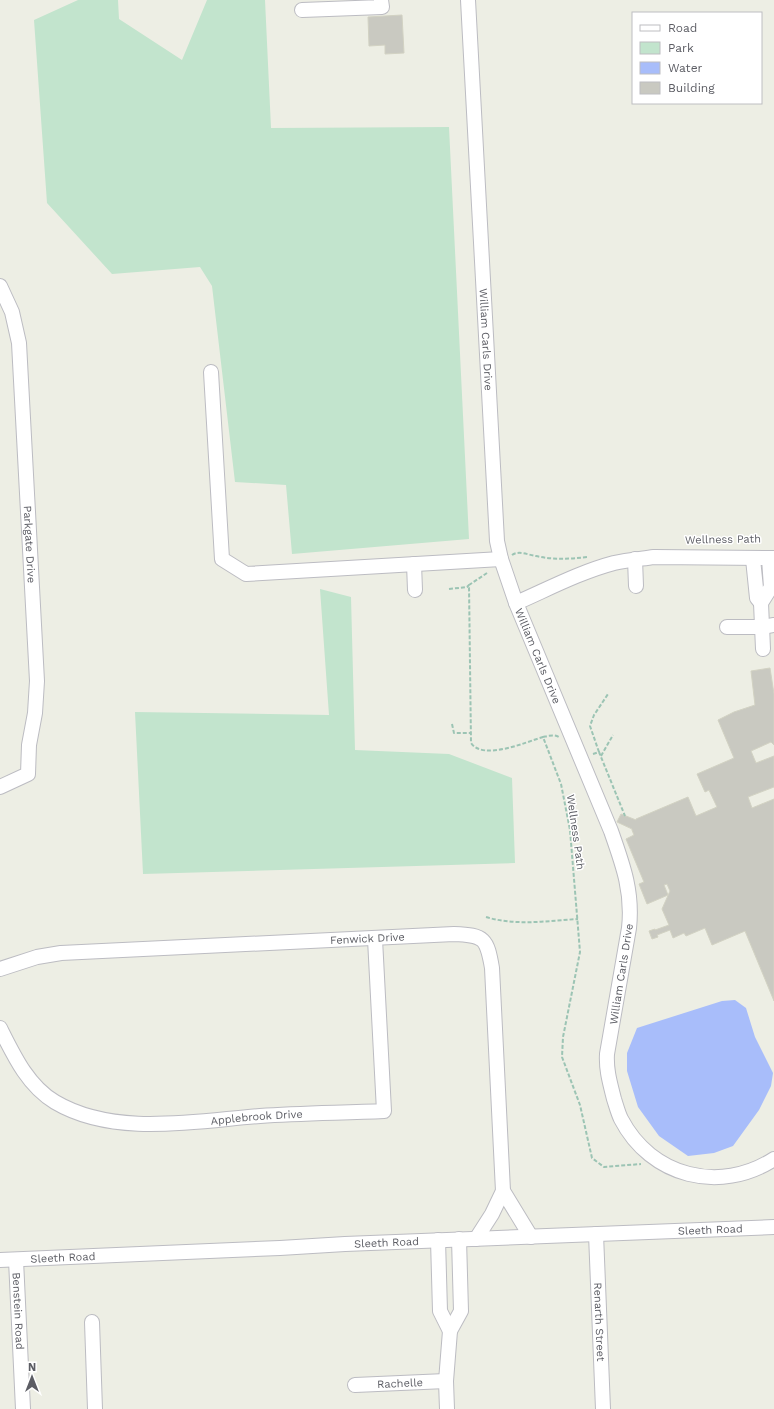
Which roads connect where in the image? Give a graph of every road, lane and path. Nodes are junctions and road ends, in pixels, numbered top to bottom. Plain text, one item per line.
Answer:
1 (381, 0) edge
2 (468, 0) edge
3 (302, 10) dead end
4 (0, 286) edge
5 (211, 372) dead end
6 (589, 557) dead end
7 (772, 558) edge
8 (635, 559) junction
9 (753, 559) junction
10 (501, 560) junction
11 (414, 564) junction
12 (469, 585) junction
13 (636, 586) dead end
14 (449, 589) dead end
15 (415, 590) dead end
16 (516, 603) junction
17 (761, 603) junction
18 (768, 626) edge
19 (727, 627) dead end
20 (763, 649) dead end
21 (608, 694) dead end
22 (452, 724) dead end
23 (470, 733) junction
24 (613, 735) dead end
25 (600, 752) dead end
26 (601, 756) dead end
27 (0, 787) edge
28 (486, 917) dead end
29 (578, 919) junction
30 (375, 939) junction
31 (0, 969) edge
32 (0, 1028) edge
33 (774, 1159) edge
34 (642, 1164) dead end
35 (503, 1191) junction
36 (774, 1228) edge
37 (596, 1234) junction
38 (531, 1237) junction
39 (459, 1239) junction
40 (476, 1239) junction
41 (438, 1240) junction
42 (0, 1260) edge
43 (16, 1260) junction
44 (92, 1322) dead end
45 (450, 1331) junction
46 (446, 1381) junction
47 (354, 1385) dead end
48 (23, 1409) edge
49 (95, 1409) edge
50 (447, 1409) edge
51 (603, 1409) edge

1 - 3 street
2 - 10 street, William Carls Drive
4 - 27 street, Parkgate Drive
5 - 11 street
6 - 10 path
7 - 9 street
7 - 17 street
8 - 9 street
8 - 13 street
8 - 16 street
9 - 17 street
10 - 11 street
10 - 12 path
10 - 16 street, William Carls Drive
11 - 15 street
12 - 14 path
12 - 23 path, Wellness Path
16 - 33 street, William Carls Drive
17 - 18 street
18 - 19 street
18 - 20 street
21 - 25 path
22 - 23 path
23 - 29 path, Wellness Path
24 - 26 path
28 - 29 path
29 - 34 path, Wellness Path
30 - 31 street, Fenwick Drive
30 - 32 street, Applebrook Drive
30 - 35 street, Fenwick Drive
35 - 38 street, Fenwick Drive
35 - 40 street, Fenwick Drive
36 - 37 street, Sleeth Road
37 - 38 street, Sleeth Road
37 - 51 street, Renarth Street
38 - 40 street, Sleeth Road
39 - 40 street, Sleeth Road
39 - 41 street, Sleeth Road
39 - 45 street
41 - 43 street, Sleeth Road
41 - 45 street
42 - 43 street, Sleeth Road
43 - 48 street, Benstein Road
44 - 49 street
45 - 46 street
46 - 47 street, Rachelle
46 - 50 street

